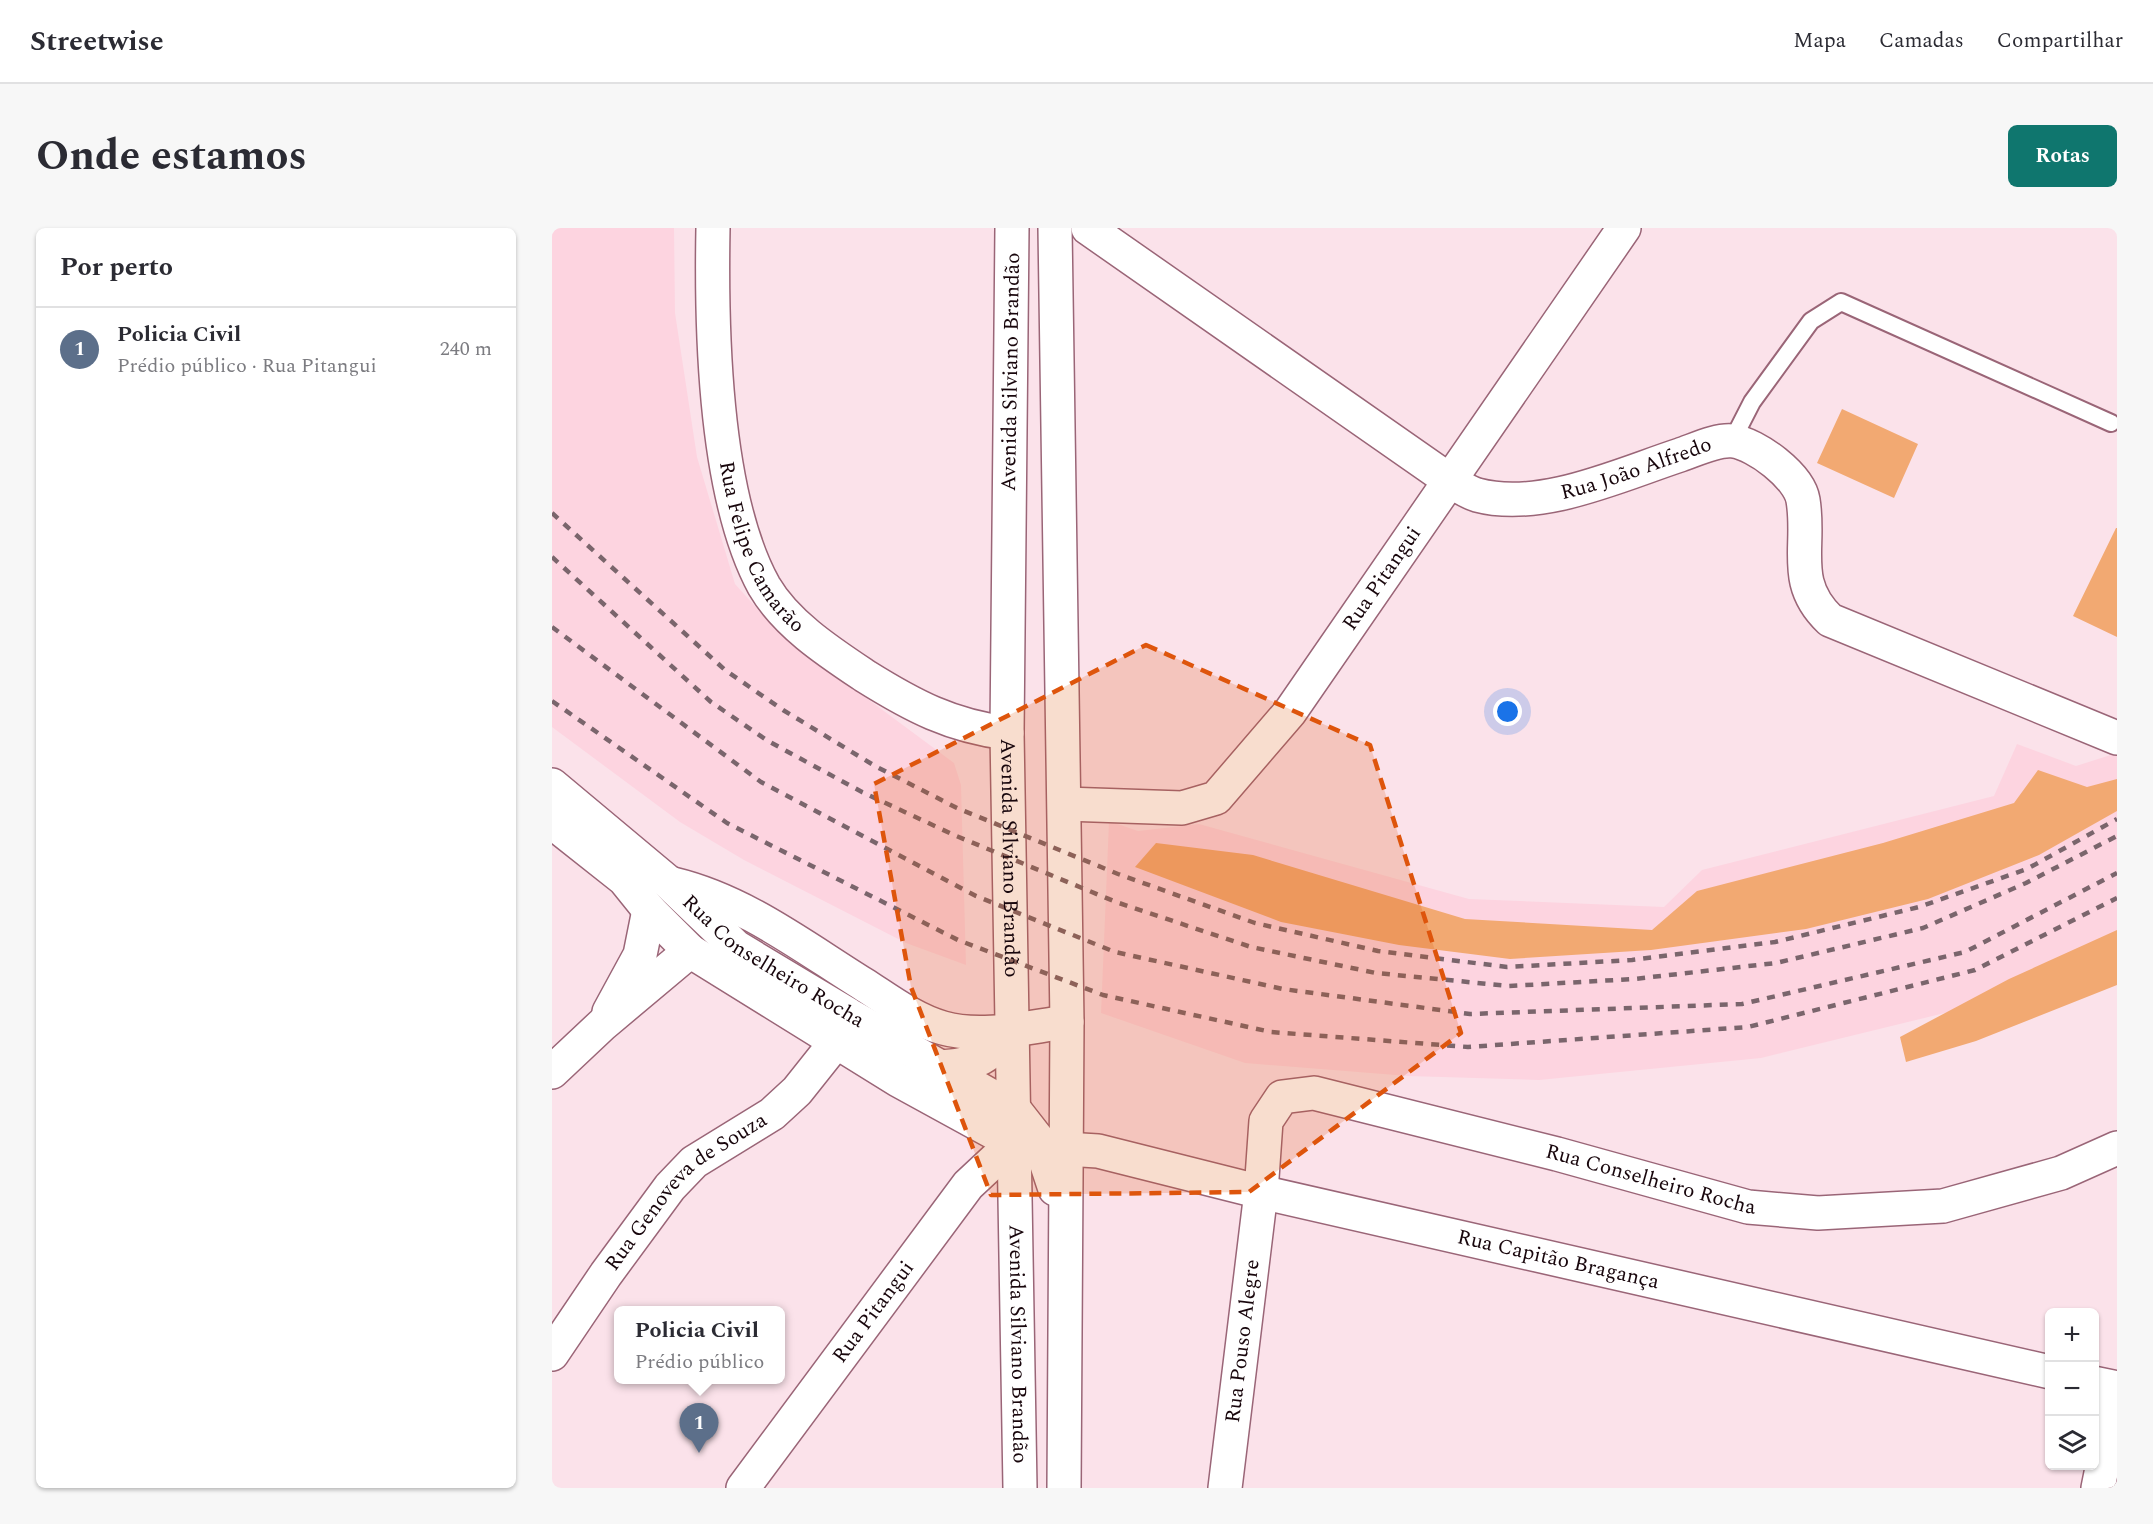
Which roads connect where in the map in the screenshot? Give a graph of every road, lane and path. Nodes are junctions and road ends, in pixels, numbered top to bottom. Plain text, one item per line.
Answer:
1 (713, 228) edge
2 (1012, 228) edge
3 (1055, 228) edge
4 (1088, 228) edge
5 (1624, 228) edge
6 (2111, 423) dead end
7 (1732, 441) junction
8 (1449, 480) junction
9 (1007, 733) junction
10 (2117, 738) edge
11 (552, 785) edge
12 (1065, 804) junction
13 (552, 822) edge
14 (624, 879) junction
15 (668, 882) junction
16 (743, 908) junction
17 (649, 910) junction
18 (714, 928) junction
19 (690, 951) junction
20 (1067, 1022) junction
21 (603, 1024) junction
22 (1014, 1029) junction
23 (836, 1042) junction
24 (939, 1066) junction
25 (552, 1072) edge
26 (1014, 1109) junction
27 (1013, 1143) junction
28 (2117, 1148) edge
29 (1065, 1149) junction
30 (1261, 1192) junction
31 (1064, 1210) junction
32 (552, 1354) edge
33 (2045, 1371) edge
34 (2099, 1384) edge
35 (2117, 1388) edge
36 (2117, 1394) edge
37 (743, 1488) edge
38 (1020, 1488) edge
39 (1064, 1488) edge
40 (1225, 1488) edge
41 (2097, 1488) edge

1 - 9 street, Rua Felipe Camarão
2 - 9 street, Avenida Silviano Brandão
3 - 12 street, Avenida Silviano Brandão
4 - 8 street, Rua João Alfredo
5 - 8 street, Rua Pitangui
6 - 7 lane
7 - 8 street, Rua João Alfredo
7 - 10 street, Rua João Alfredo
8 - 12 street, Rua Pitangui
9 - 22 street, Avenida Silviano Brandão
11 - 15 street, Rua Conselheiro Rocha
12 - 20 street, Avenida Silviano Brandão
13 - 14 street, Rua Conselheiro Rocha
14 - 15 street
14 - 17 street, Rua Conselheiro Rocha
15 - 16 street
15 - 18 street, Rua Conselheiro Rocha
16 - 18 street
16 - 22 street
17 - 19 street, Rua Conselheiro Rocha
17 - 21 street
18 - 19 street
18 - 24 street, Rua Conselheiro Rocha
19 - 21 street
19 - 23 street, Rua Conselheiro Rocha
20 - 22 street
20 - 29 street, Avenida Silviano Brandão
21 - 25 street
22 - 24 street
22 - 26 street, Avenida Silviano Brandão
23 - 27 street, Rua Conselheiro Rocha
23 - 32 street, Rua Genoveva de Souza
24 - 26 street, Rua Conselheiro Rocha
26 - 27 street, Avenida Silviano Brandão
26 - 31 street
27 - 37 street, Rua Pitangui
27 - 38 street, Avenida Silviano Brandão
28 - 30 street, Rua Conselheiro Rocha
29 - 30 street, Rua Capitão Bragança
29 - 31 street, Avenida Silviano Brandão
30 - 33 street, Rua Capitão Bragança
30 - 40 street, Rua Pouso Alegre
31 - 39 street, Avenida Silviano Brandão
34 - 35 street
36 - 41 street

